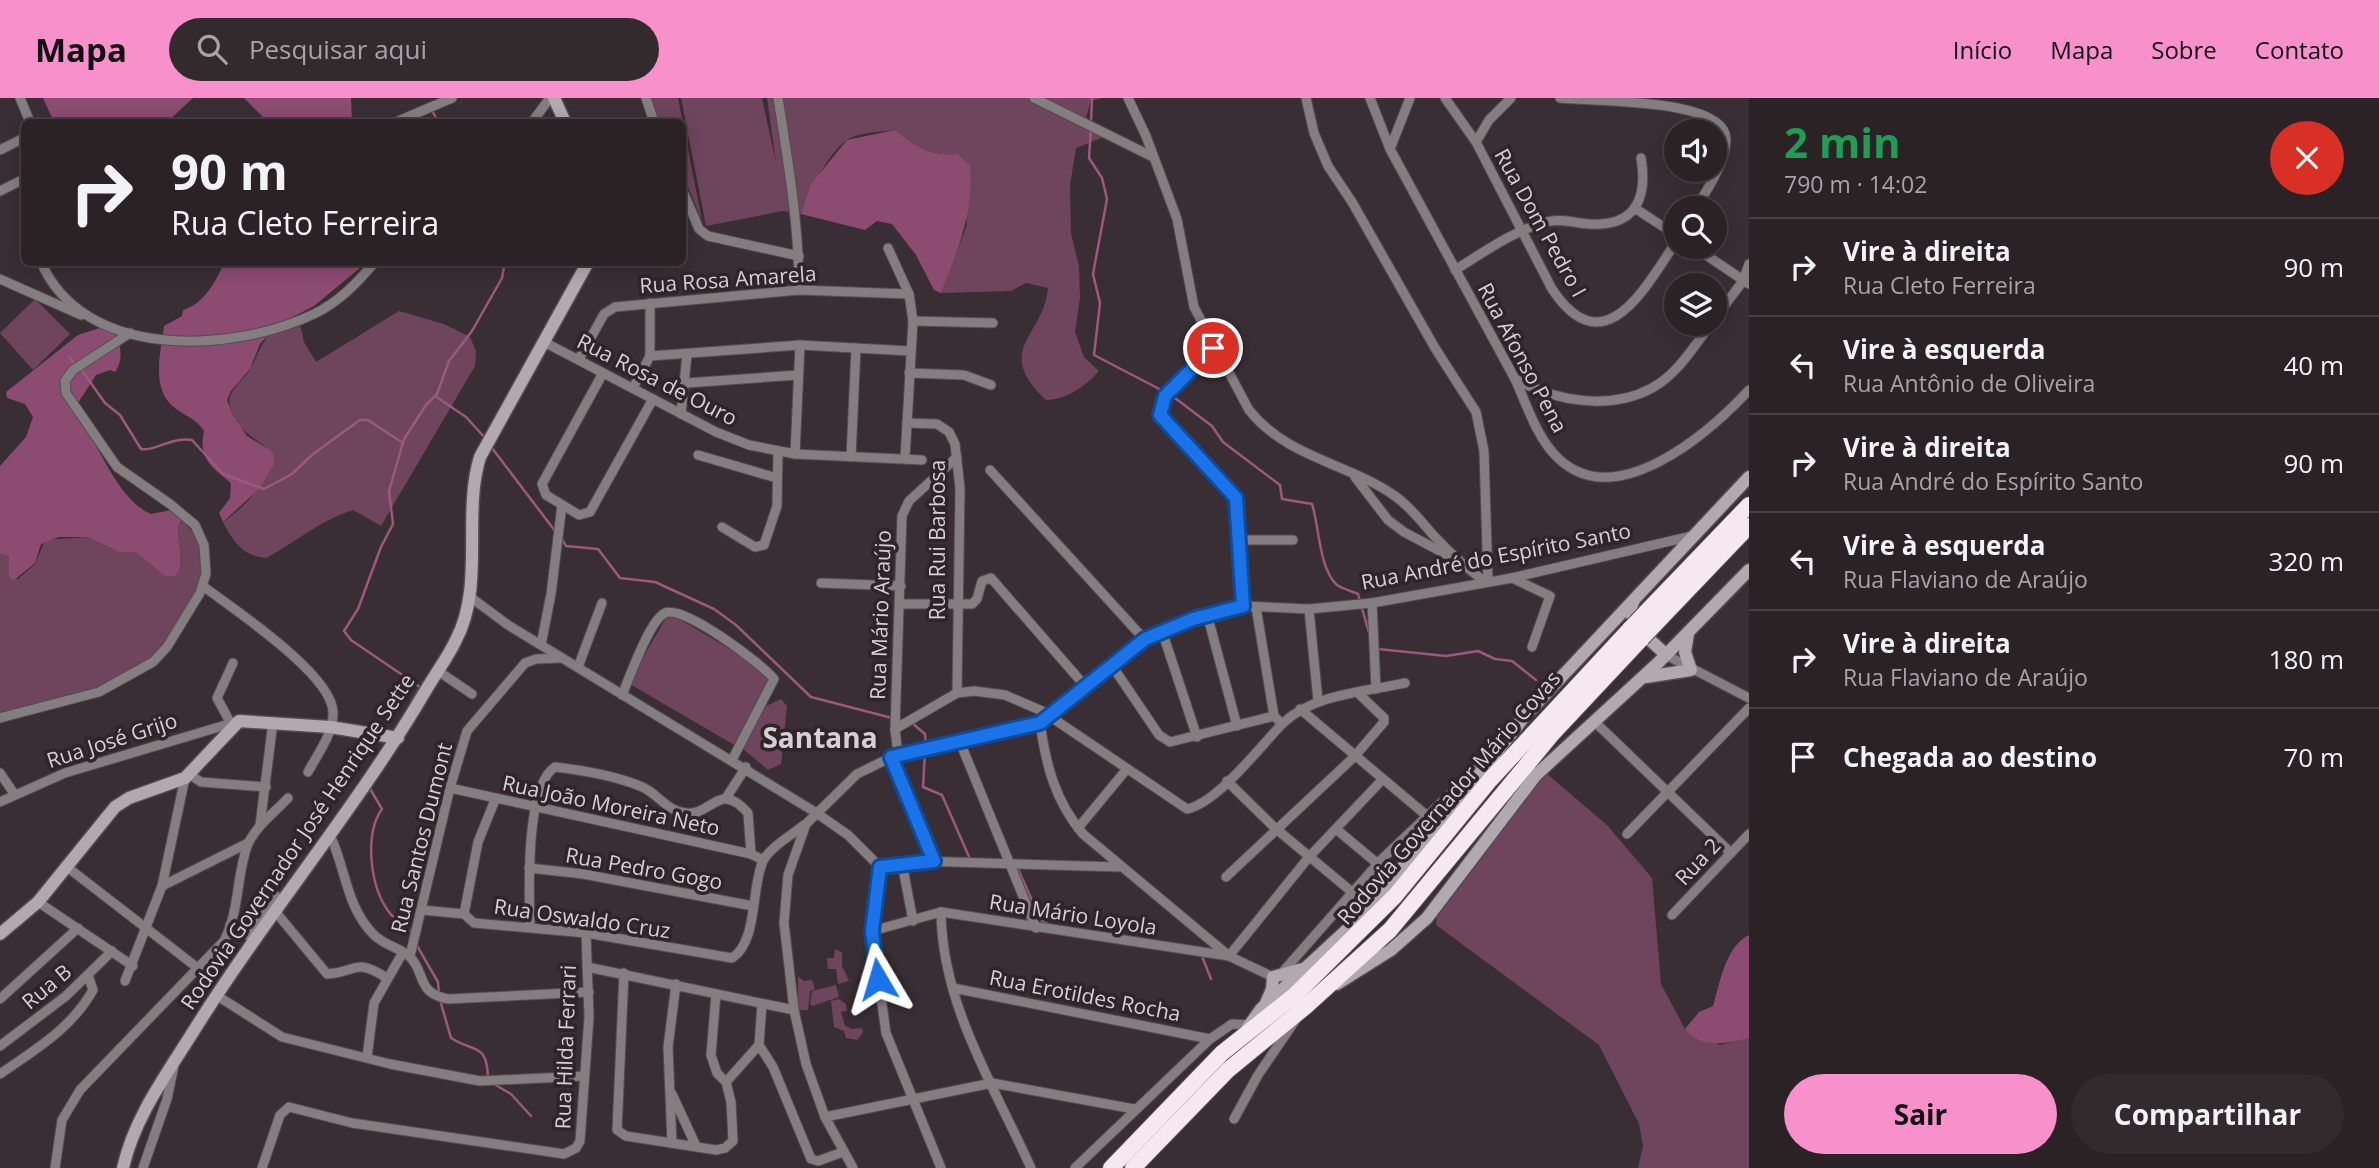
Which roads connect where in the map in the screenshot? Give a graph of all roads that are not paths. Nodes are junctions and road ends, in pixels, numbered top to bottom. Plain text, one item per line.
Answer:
1 (20, 98) edge
2 (452, 98) edge
3 (552, 98) edge
4 (646, 98) edge
5 (778, 98) edge
6 (1034, 98) edge
7 (1128, 98) edge
8 (1306, 98) edge
9 (1370, 98) edge
10 (1410, 98) edge
11 (1445, 98) edge
12 (1511, 98) edge
13 (1560, 98) edge
14 (1604, 99) edge
15 (29, 119) edge
16 (403, 119) edge
17 (534, 119) edge
18 (563, 119) edge
19 (653, 119) edge
20 (21, 140) edge
21 (1476, 142) junction
22 (1390, 149) junction
23 (0, 150) edge
24 (1153, 157) junction
25 (1641, 158) dead end
26 (21, 180) edge
27 (0, 191) edge
28 (1702, 196) edge
29 (686, 198) edge
30 (1636, 209) junction
31 (1664, 227) edge
32 (1522, 229) junction
33 (888, 248) dead end
34 (799, 256) junction
35 (1664, 259) edge
36 (1712, 259) edge
37 (1749, 264) edge
38 (43, 266) edge
39 (372, 266) edge
40 (585, 266) edge
41 (1455, 270) junction
42 (0, 279) edge
43 (1746, 282) edge
44 (799, 290) junction
45 (909, 294) junction
46 (650, 303) junction
47 (1727, 304) edge
48 (86, 317) junction
49 (913, 321) junction
50 (993, 323) dead end
51 (130, 333) junction
52 (1701, 336) edge
53 (544, 342) junction
54 (800, 345) junction
55 (856, 348) junction
56 (1213, 348) junction
57 (910, 351) junction
58 (687, 354) junction
59 (650, 356) junction
60 (579, 359) junction
61 (603, 373) junction
62 (909, 373) junction
63 (798, 375) junction
64 (1515, 379) junction
65 (686, 383) junction
66 (991, 385) dead end
67 (633, 388) junction
68 (1749, 390) edge
69 (653, 400) junction
70 (681, 414) junction
71 (907, 423) junction
72 (778, 452) junction
73 (795, 454) junction
74 (698, 455) dead end
75 (851, 457) junction
76 (957, 457) junction
77 (905, 458) junction
78 (922, 460) dead end
79 (990, 470) dead end
80 (1351, 474) junction
81 (1749, 477) edge
82 (777, 478) junction
83 (1380, 488) junction
84 (1371, 496) junction
85 (562, 505) junction
86 (1749, 505) edge
87 (1749, 526) edge
88 (722, 527) dead end
89 (1692, 536) junction
90 (1436, 538) junction
91 (1240, 540) junction
92 (1293, 540) dead end
93 (1430, 547) junction
94 (1459, 561) junction
95 (1749, 569) edge
96 (1512, 578) junction
97 (1486, 581) junction
98 (821, 583) dead end
99 (203, 586) junction
100 (901, 586) junction
101 (1640, 591) junction
102 (469, 596) junction
103 (602, 603) dead end
104 (1372, 603) junction
105 (901, 604) junction
106 (956, 605) junction
107 (1243, 606) junction
108 (1256, 607) junction
109 (1309, 609) junction
110 (1207, 614) junction
111 (1655, 614) junction
112 (1162, 631) junction
113 (1640, 634) junction
114 (1688, 634) junction
115 (1145, 639) junction
116 (541, 645) junction
117 (1532, 648) dead end
118 (1666, 655) junction
119 (564, 659) junction
120 (233, 663) dead end
121 (578, 667) junction
122 (1113, 667) junction
123 (1691, 670) junction
124 (438, 671) junction
125 (1642, 679) junction
126 (1405, 683) dead end
127 (1085, 686) junction
128 (1376, 689) junction
129 (957, 693) junction
130 (1358, 693) junction
131 (472, 694) dead end
132 (622, 695) junction
133 (1749, 698) edge
134 (1318, 701) junction
135 (1749, 708) edge
136 (1300, 709) junction
137 (1274, 716) junction
138 (0, 718) edge
139 (1044, 720) junction
140 (234, 722) junction
141 (273, 722) junction
142 (1596, 723) junction
143 (1282, 724) junction
144 (1237, 726) junction
145 (330, 727) junction
146 (895, 729) junction
147 (398, 737) junction
148 (1197, 737) junction
149 (960, 742) junction
150 (1497, 750) junction
151 (895, 756) junction
152 (1353, 757) junction
153 (732, 760) junction
154 (746, 767) junction
155 (1126, 771) junction
156 (308, 772) dead end
157 (0, 773) edge
158 (187, 776) junction
159 (1382, 780) junction
160 (1227, 781) junction
161 (266, 787) junction
162 (450, 788) junction
163 (1668, 792) junction
164 (15, 795) junction
165 (288, 798) dead end
166 (726, 799) junction
167 (495, 800) junction
168 (0, 802) edge
169 (537, 808) junction
170 (815, 812) junction
171 (1426, 815) junction
172 (806, 824) junction
173 (260, 826) junction
174 (1078, 828) junction
175 (1275, 828) junction
176 (1336, 829) junction
177 (1627, 834) dead end
178 (1749, 834) edge
179 (330, 835) junction
180 (248, 843) junction
181 (1731, 853) junction
182 (751, 854) junction
183 (1309, 857) junction
184 (763, 860) junction
185 (934, 861) junction
186 (902, 863) junction
187 (1009, 863) junction
188 (1378, 864) junction
189 (67, 867) junction
190 (880, 867) junction
191 (1119, 867) junction
192 (529, 868) junction
193 (1226, 877) dead end
194 (162, 886) junction
195 (1352, 892) junction
196 (276, 897) dead end
197 (38, 902) junction
198 (754, 906) junction
199 (274, 910) junction
200 (422, 910) junction
201 (941, 912) junction
202 (464, 914) junction
203 (1672, 915) dead end
204 (913, 920) junction
205 (230, 925) junction
206 (530, 926) junction
207 (78, 928) junction
208 (147, 928) junction
209 (1035, 928) junction
210 (872, 931) junction
211 (586, 933) junction
212 (0, 934) edge
213 (252, 936) junction
214 (112, 951) junction
215 (406, 955) junction
216 (1229, 956) junction
217 (133, 966) junction
218 (587, 967) junction
219 (1311, 967) junction
220 (199, 969) junction
221 (624, 973) junction
222 (88, 975) junction
223 (1276, 976) junction
224 (387, 978) junction
225 (125, 981) dead end
226 (676, 984) junction
227 (953, 988) junction
228 (589, 992) junction
229 (716, 994) junction
230 (216, 995) junction
231 (1317, 996) junction
232 (0, 999) edge
233 (762, 1004) junction
234 (1261, 1009) junction
235 (794, 1010) junction
236 (1301, 1010) junction
237 (1250, 1024) junction
238 (1210, 1039) junction
239 (1240, 1039) junction
240 (759, 1045) junction
241 (0, 1046) edge
242 (367, 1057) junction
243 (174, 1061) junction
244 (0, 1074) edge
245 (583, 1076) junction
246 (726, 1082) junction
247 (992, 1083) junction
248 (670, 1089) junction
249 (913, 1098) junction
250 (1134, 1109) junction
251 (825, 1117) junction
252 (1234, 1119) dead end
253 (672, 1143) junction
254 (696, 1146) junction
255 (843, 1152) junction
256 (55, 1168) edge
257 (123, 1168) edge
258 (143, 1168) edge
259 (262, 1168) edge
260 (853, 1168) edge
261 (941, 1168) edge
262 (1031, 1168) edge
263 (1075, 1168) edge
264 (1111, 1168) edge
265 (1133, 1168) edge

1 - 15 street
2 - 16 street
3 - 17 street
3 - 18 street
4 - 19 street
5 - 34 street
6 - 24 street
7 - 24 street
8 - 97 street
9 - 22 street, Rua Afonso Pena
10 - 22 street
11 - 21 street, Rua Dom Pedro I
12 - 21 street
13 - 14 street
14 - 28 street
20 - 23 street
21 - 32 street, Rua Dom Pedro I
22 - 41 street, Rua Afonso Pena
24 - 56 street
25 - 30 street
26 - 27 street
29 - 34 street
30 - 31 street
30 - 32 street
32 - 35 street, Rua Dom Pedro I
32 - 41 street
33 - 45 street
34 - 44 street
36 - 43 street
37 - 43 street
38 - 48 street
39 - 51 street
40 - 53 street, Rodovia Governador José Henrique Sette
41 - 64 street, Rua Afonso Pena
42 - 48 street
43 - 47 street
44 - 45 street, Rua Rosa Amarela
44 - 46 street, Rua Rosa Amarela
45 - 49 street
46 - 59 street
46 - 60 street, Rua Rosa Amarela
48 - 51 street
49 - 50 street
49 - 57 street
51 - 99 street
52 - 64 street
53 - 60 street, Rua Rosa de Ouro
53 - 102 street, Rodovia Governador José Henrique Sette
54 - 55 street
54 - 58 street
54 - 63 street
55 - 57 street
55 - 75 street
56 - 80 street
56 - 91 street
57 - 62 street
58 - 59 street
58 - 65 street
59 - 67 street
60 - 61 street, Rua Rosa de Ouro
61 - 67 street, Rua Rosa de Ouro
61 - 85 street
62 - 66 street
62 - 71 street
63 - 65 street
63 - 73 street
64 - 68 street, Rua Afonso Pena
65 - 70 street
67 - 69 street, Rua Rosa de Ouro
69 - 70 street, Rua Rosa de Ouro
69 - 85 street
70 - 72 street, Rua Rosa de Ouro
71 - 76 street, Rua Rui Barbosa
71 - 77 street
72 - 73 street, Rua Rosa de Ouro
72 - 82 street
73 - 75 street, Rua Rosa de Ouro
74 - 82 street
75 - 77 street, Rua Rosa de Ouro
76 - 100 street, Rua Mário Araújo
76 - 106 street, Rua Rui Barbosa
77 - 78 street, Rua Rosa de Ouro
79 - 115 street
80 - 83 street
80 - 84 street
81 - 89 street
82 - 88 street
83 - 84 street
83 - 90 street
84 - 93 street
85 - 116 street
86 - 111 highway, Rodovia Governador Mário Covas
87 - 111 highway, Rodovia Governador Mário Covas
89 - 96 street, Rua André do Espírito Santo
89 - 101 street
90 - 93 street
90 - 94 street
91 - 92 street
91 - 107 street
93 - 94 street
94 - 97 street
95 - 114 street, Rodovia Governador Mário Covas
96 - 97 street, Rua André do Espírito Santo
96 - 117 street
97 - 104 street, Rua André do Espírito Santo
98 - 100 street
99 - 138 street
99 - 145 street
100 - 105 street, Rua Mário Araújo
101 - 113 street
101 - 150 street
102 - 116 street
102 - 124 street, Rodovia Governador José Henrique Sette
103 - 121 street
104 - 109 street, Rua André do Espírito Santo
104 - 128 street
105 - 106 street
105 - 146 street, Rua Mário Araújo
106 - 127 street
106 - 129 street, Rua Rui Barbosa
107 - 108 street, Rua André do Espírito Santo
107 - 110 street, Rua André do Espírito Santo
108 - 109 street, Rua André do Espírito Santo
108 - 137 street
109 - 134 street
110 - 112 street, Rua André do Espírito Santo
110 - 144 street
111 - 113 highway, Rodovia Governador Mário Covas, bridge
112 - 115 street, Rua André do Espírito Santo
112 - 148 street
113 - 114 street
113 - 118 street
113 - 231 highway, Rodovia Governador Mário Covas
113 - 239 highway, Rodovia Governador Mário Covas
114 - 118 street, Rodovia Governador Mário Covas
114 - 123 street
115 - 122 street, Rua André do Espírito Santo
116 - 119 street
118 - 123 street
118 - 125 street, Rodovia Governador Mário Covas
119 - 121 street
119 - 162 street, Rua Santos Dumont
120 - 140 street
121 - 132 street
122 - 127 street, Rua André do Espírito Santo
122 - 148 street
123 - 125 street
123 - 133 street
124 - 131 street
124 - 147 street, Rodovia Governador José Henrique Sette
125 - 142 street, Rodovia Governador Mário Covas
126 - 128 street
127 - 139 street, Rua André do Espírito Santo
128 - 130 street
129 - 139 street
129 - 146 street
130 - 134 street
130 - 152 street
132 - 153 street
132 - 153 street
134 - 136 street
135 - 163 street
136 - 143 street
136 - 152 street
137 - 143 street
137 - 144 street
139 - 149 street, Rua André do Espírito Santo
139 - 155 street
139 - 174 street
140 - 141 street
140 - 158 street
140 - 164 street, Rua José Grijo
141 - 145 street
141 - 161 street
142 - 163 street
142 - 231 street, Rodovia Governador Mário Covas
143 - 160 street
144 - 148 street
145 - 147 street
145 - 156 street
146 - 151 street, Rua Mário Araújo
147 - 179 street, Rodovia Governador José Henrique Sette
149 - 151 street, Rua André do Espírito Santo
149 - 187 street
150 - 171 street
150 - 219 street
151 - 170 street, Rua André do Espírito Santo
151 - 185 street, Rua Mário Araújo
152 - 159 street
152 - 175 street
153 - 154 street
154 - 166 street
154 - 170 street
155 - 160 street
155 - 174 street
157 - 164 street
158 - 161 street
158 - 189 street
158 - 194 street
159 - 171 street
159 - 176 street
160 - 175 street
161 - 173 street
162 - 167 street, Rua João Moreira Neto
162 - 200 street, Rua Santos Dumont
163 - 177 street
163 - 181 street
164 - 168 street, Rua José Grijo
165 - 173 street
166 - 169 street
166 - 182 street
167 - 169 street, Rua João Moreira Neto
167 - 202 street
169 - 182 street, Rua João Moreira Neto
169 - 192 street
170 - 172 street, Rua André do Espírito Santo
170 - 190 street
171 - 188 street
172 - 184 street
172 - 235 street, Rua André do Espírito Santo
173 - 180 street
174 - 191 street
175 - 183 street
175 - 193 street
176 - 183 street
176 - 188 street
178 - 181 street, Rua 2
179 - 199 street, Rodovia Governador José Henrique Sette
179 - 215 street
180 - 194 street
180 - 205 street
181 - 203 street, Rua 2
182 - 184 street, Rua João Moreira Neto
183 - 195 street
183 - 216 street
184 - 198 street
185 - 186 street
185 - 187 street
186 - 190 street
186 - 204 street
187 - 191 street
187 - 209 street
188 - 195 street
189 - 197 street
189 - 208 street
190 - 210 street
191 - 216 street
192 - 198 street, Rua Pedro Gogo
192 - 206 street
194 - 208 street
195 - 223 street
196 - 213 street
197 - 207 street
197 - 212 street
198 - 211 street, Rua Oswaldo Cruz
199 - 213 street, Rodovia Governador José Henrique Sette
199 - 224 street
200 - 202 street, Rua Oswaldo Cruz
200 - 215 street, Rua Santos Dumont
201 - 204 street, Rua Mário Loyola
201 - 209 street, Rua Mário Loyola
201 - 227 street
202 - 206 street, Rua Oswaldo Cruz
204 - 210 street, Rua Mário Loyola
205 - 213 street
205 - 220 street
206 - 211 street, Rua Oswaldo Cruz
207 - 214 street
207 - 232 street
208 - 217 street
208 - 220 street
209 - 216 street, Rua Mário Loyola
210 - 249 street
211 - 218 street, Rua Hilda Ferrari
213 - 230 street, Rodovia Governador José Henrique Sette
214 - 217 street
214 - 222 street, Rua B
215 - 224 street, Rua Santos Dumont
215 - 228 street
216 - 223 street
217 - 225 street
218 - 221 street
218 - 228 street, Rua Hilda Ferrari
219 - 223 street
219 - 234 street
220 - 256 street
221 - 226 street
221 - 253 street
222 - 241 street, Rua B
222 - 244 street
223 - 234 street
224 - 242 street, Rua Santos Dumont
226 - 229 street
226 - 248 street
227 - 238 street, Rua Erotildes Rocha
227 - 247 street
228 - 245 street, Rua Hilda Ferrari
229 - 233 street
229 - 246 street
230 - 242 street
230 - 243 street, Rodovia Governador José Henrique Sette
231 - 236 highway, Rodovia Governador Mário Covas
233 - 235 street
233 - 240 street
234 - 237 street
235 - 251 street, Rua André do Espírito Santo
236 - 252 street
236 - 265 highway, Rodovia Governador Mário Covas
237 - 238 street
237 - 239 street
238 - 250 street
239 - 264 highway, Rodovia Governador Mário Covas
240 - 246 street
240 - 255 street
242 - 245 street
243 - 257 street, Rodovia Governador José Henrique Sette
243 - 258 street
245 - 259 street, Rua Hilda Ferrari
246 - 254 street
247 - 249 street
247 - 250 street
247 - 262 street
248 - 253 street
248 - 254 street
249 - 251 street
249 - 261 street
250 - 263 street
251 - 255 street, Rua André do Espírito Santo
253 - 254 street
255 - 260 street, Rua André do Espírito Santo

